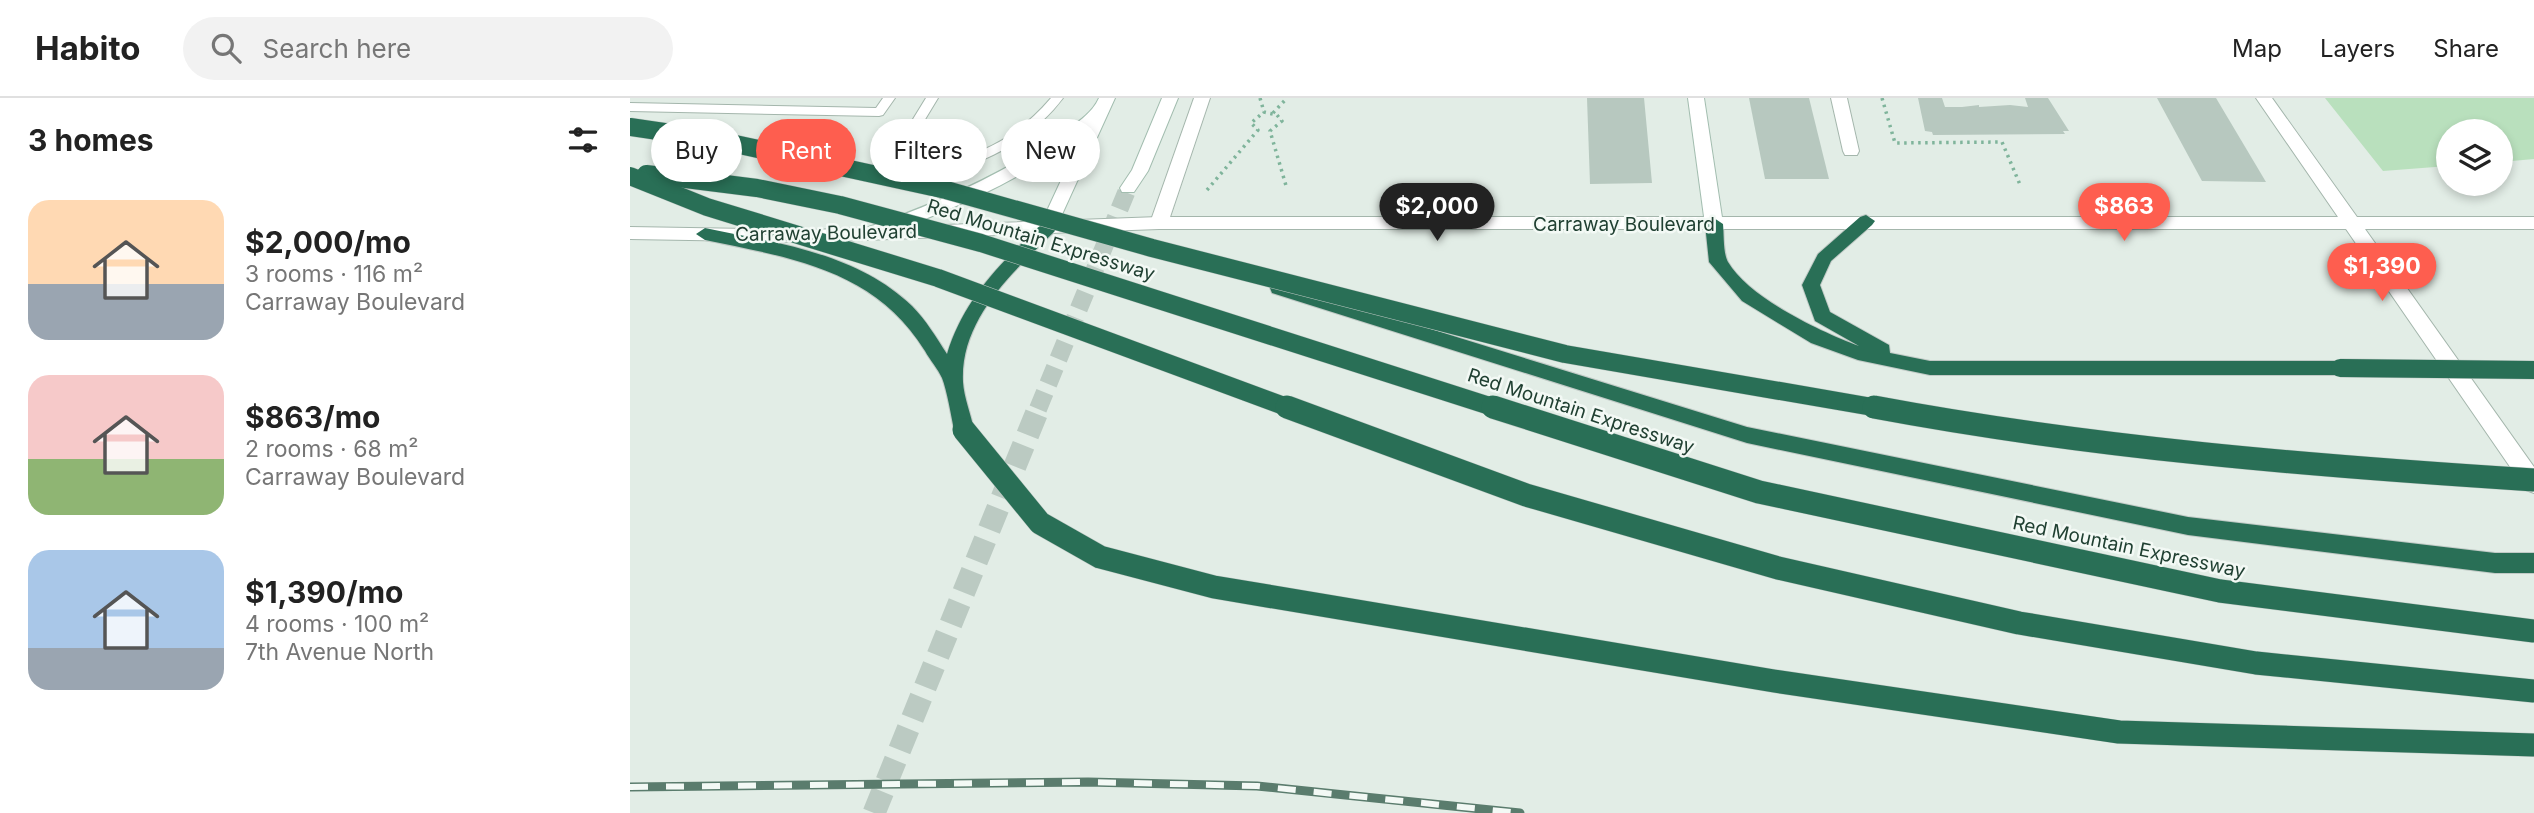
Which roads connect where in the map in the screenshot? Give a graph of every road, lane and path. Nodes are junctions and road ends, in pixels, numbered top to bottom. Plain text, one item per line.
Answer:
1 (889, 98) edge
2 (932, 98) edge
3 (1057, 98) edge
4 (1159, 98) edge
5 (1170, 98) edge
6 (1202, 98) edge
7 (1260, 98) edge
8 (1287, 98) edge
9 (1696, 98) edge
10 (1839, 98) edge
11 (1882, 98) edge
12 (2264, 98) edge
13 (1104, 105) edge
14 (630, 107) edge
15 (1264, 113) junction
16 (1273, 113) junction
17 (630, 127) edge
18 (1258, 130) junction
19 (1270, 131) junction
20 (1851, 151) dead end
21 (630, 174) edge
22 (2021, 187) dead end
23 (1287, 189) dead end
24 (1208, 190) dead end
25 (1866, 221) junction
26 (1159, 223) junction
27 (2534, 223) edge
28 (1714, 224) junction
29 (2351, 225) junction
30 (1048, 228) junction
31 (630, 233) edge
32 (705, 234) junction
33 (866, 234) junction
34 (1152, 248) junction
35 (1930, 368) junction
36 (2534, 370) edge
37 (953, 379) junction
38 (2534, 482) edge
39 (2534, 563) edge
40 (2534, 631) edge
41 (2534, 691) edge
42 (2534, 745) edge

1 - 14 lane
2 - 3 lane
4 - 5 street
6 - 26 street
7 - 15 path
8 - 16 path
9 - 28 street
10 - 20 street
11 - 22 path
12 - 29 street
13 - 30 street
13 - 33 street
15 - 16 path
15 - 18 path
16 - 19 path
17 - 34 highway, Red Mountain Expressway, bridge
18 - 19 path
18 - 24 path
19 - 23 path
21 - 40 highway, Red Mountain Expressway, bridge
21 - 41 highway, bridge
25 - 28 street, Carraway Boulevard
25 - 29 street, Carraway Boulevard
25 - 35 highway
26 - 28 street, Carraway Boulevard
26 - 30 street, Carraway Boulevard
27 - 29 street, Carraway Boulevard
28 - 35 highway
29 - 38 street
30 - 33 street, Carraway Boulevard
30 - 37 highway
31 - 32 street, Carraway Boulevard
32 - 33 street, Carraway Boulevard
32 - 37 highway
34 - 38 highway, bridge
34 - 39 highway, Red Mountain Expressway, bridge
35 - 36 highway, bridge
37 - 42 highway, bridge

